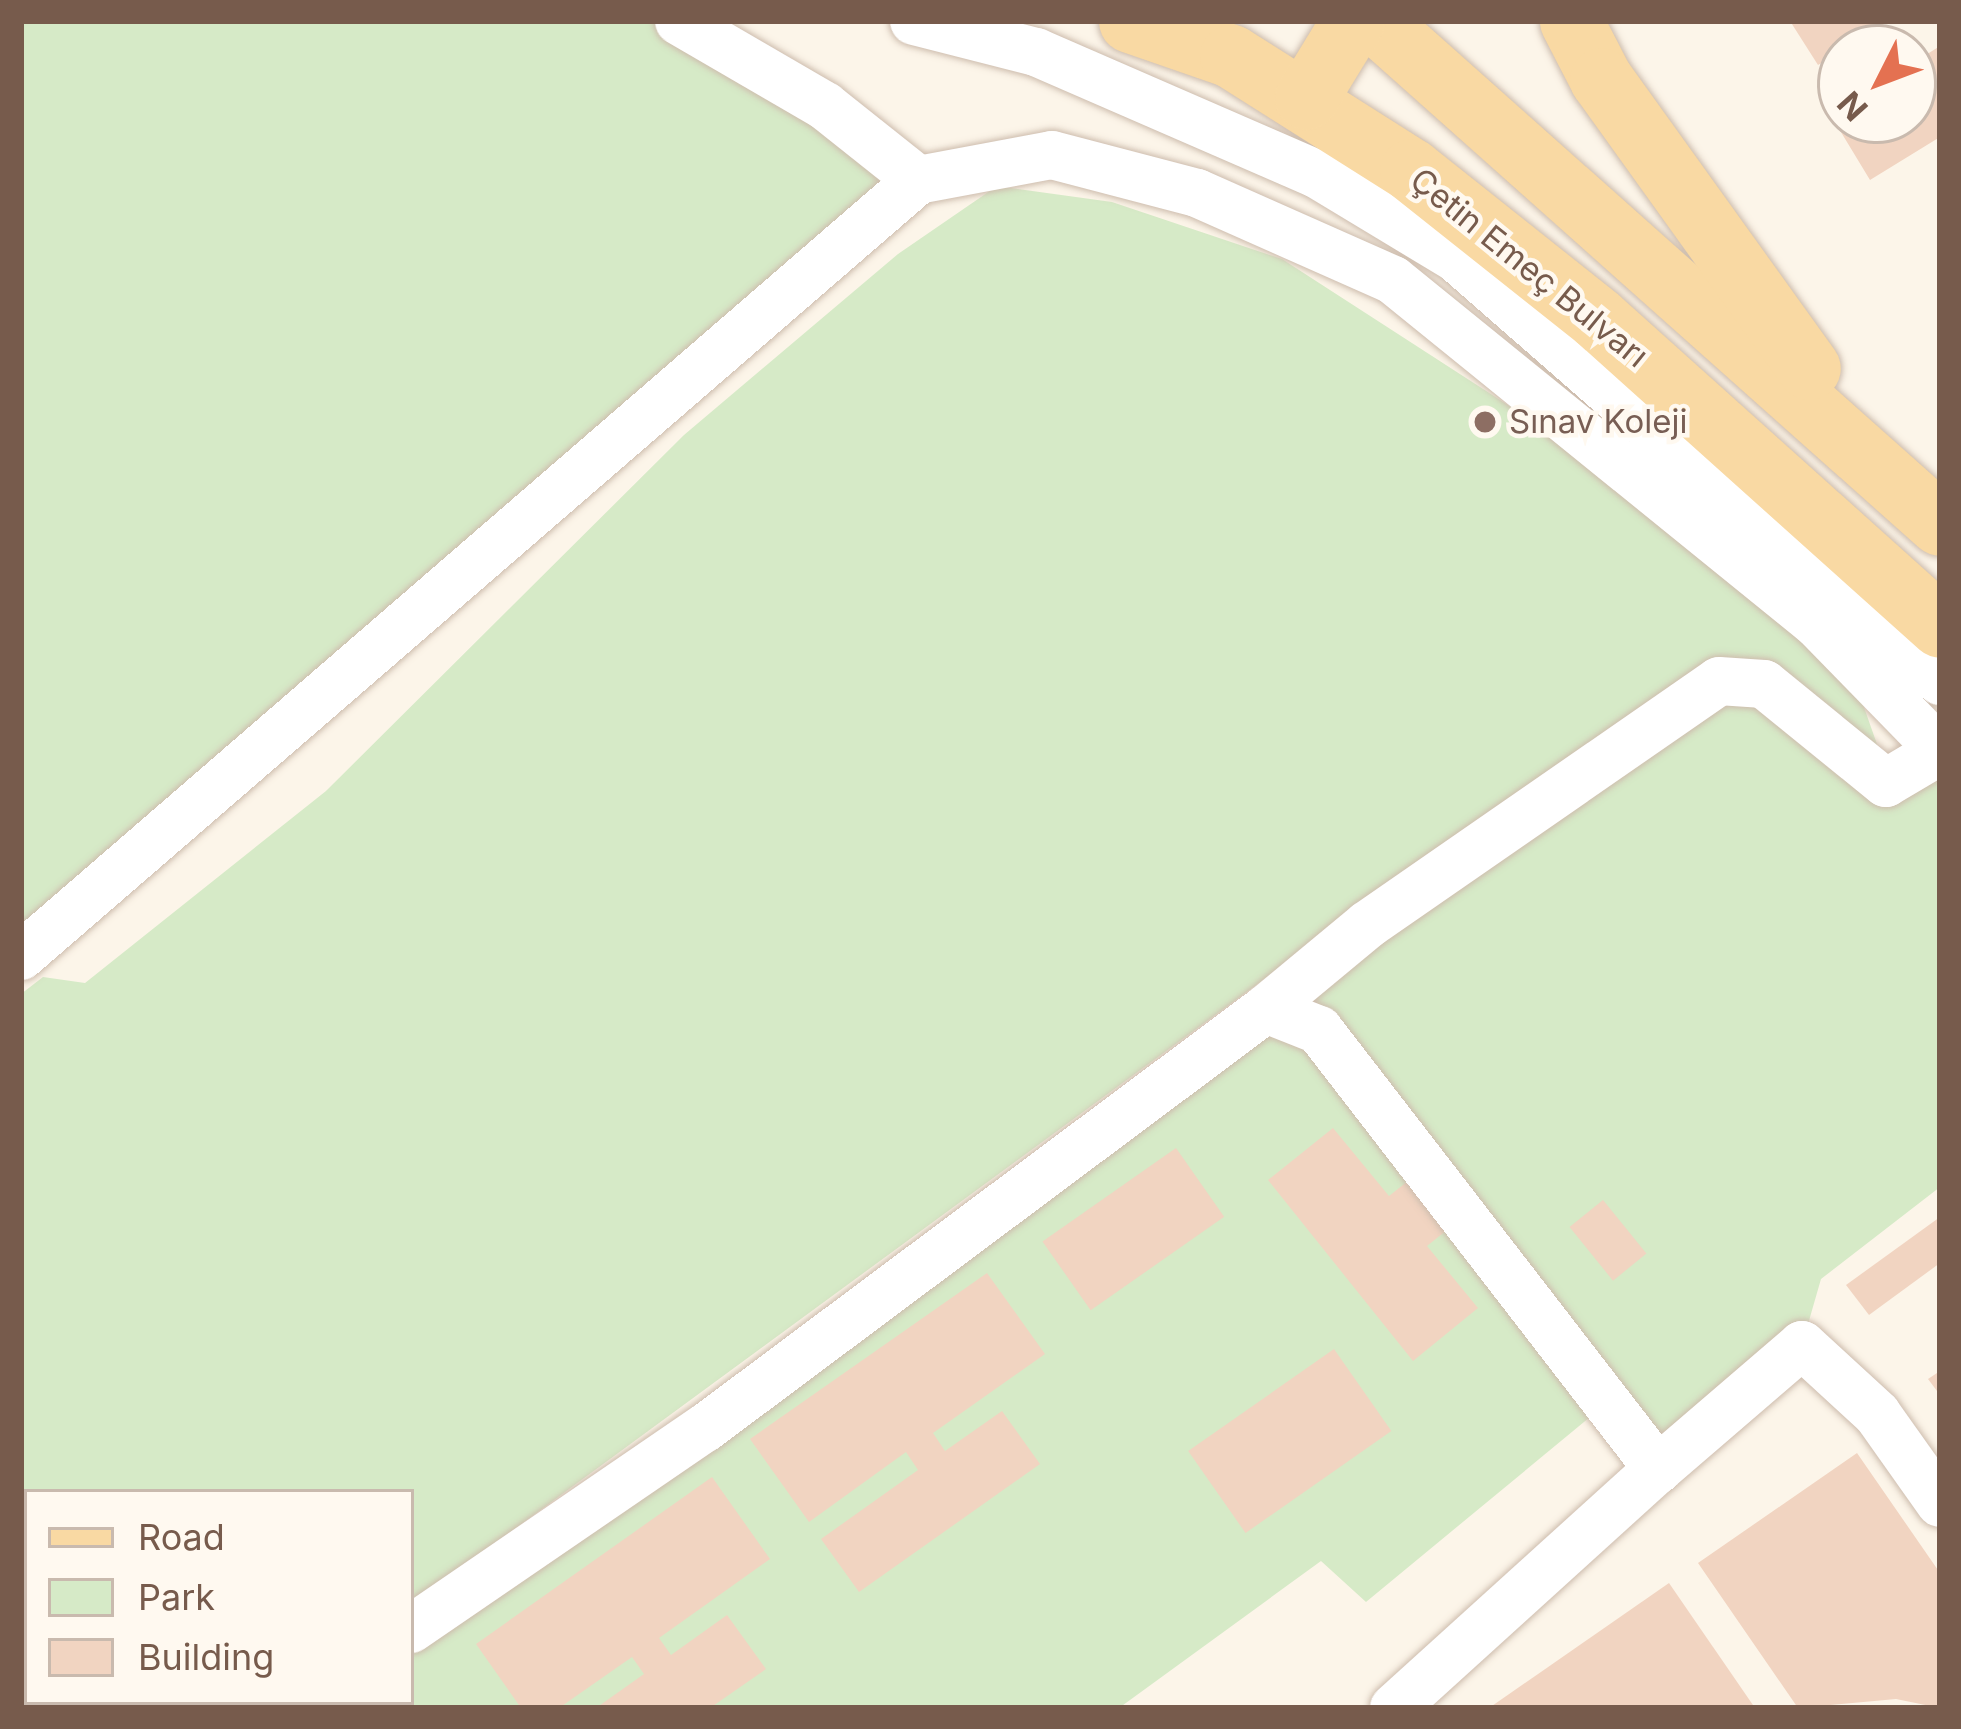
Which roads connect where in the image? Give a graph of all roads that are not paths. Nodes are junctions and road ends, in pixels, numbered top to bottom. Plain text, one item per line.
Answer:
1 (679, 21) edge
2 (914, 21) edge
3 (1130, 21) edge
4 (1353, 21) edge
5 (1375, 21) edge
6 (1571, 21) edge
7 (1244, 38) edge
8 (1306, 98) junction
9 (917, 180) junction
10 (1887, 476) junction
11 (1940, 524) edge
12 (1940, 626) edge
13 (1940, 681) edge
14 (1939, 751) edge
15 (21, 956) edge
16 (1266, 1009) junction
17 (1658, 1468) junction
18 (1940, 1504) edge
19 (414, 1627) edge
20 (1394, 1708) edge

1 - 9 lane
2 - 13 lane
3 - 7 main road, Çetin Emeç Bulvarı
4 - 8 main road
5 - 10 main road
6 - 10 main road
7 - 8 main road, Çetin Emeç Bulvarı
8 - 12 main road, Çetin Emeç Bulvarı
9 - 14 lane
9 - 15 lane
10 - 11 main road
14 - 16 lane
16 - 17 lane
16 - 19 lane
17 - 18 lane
17 - 20 lane

